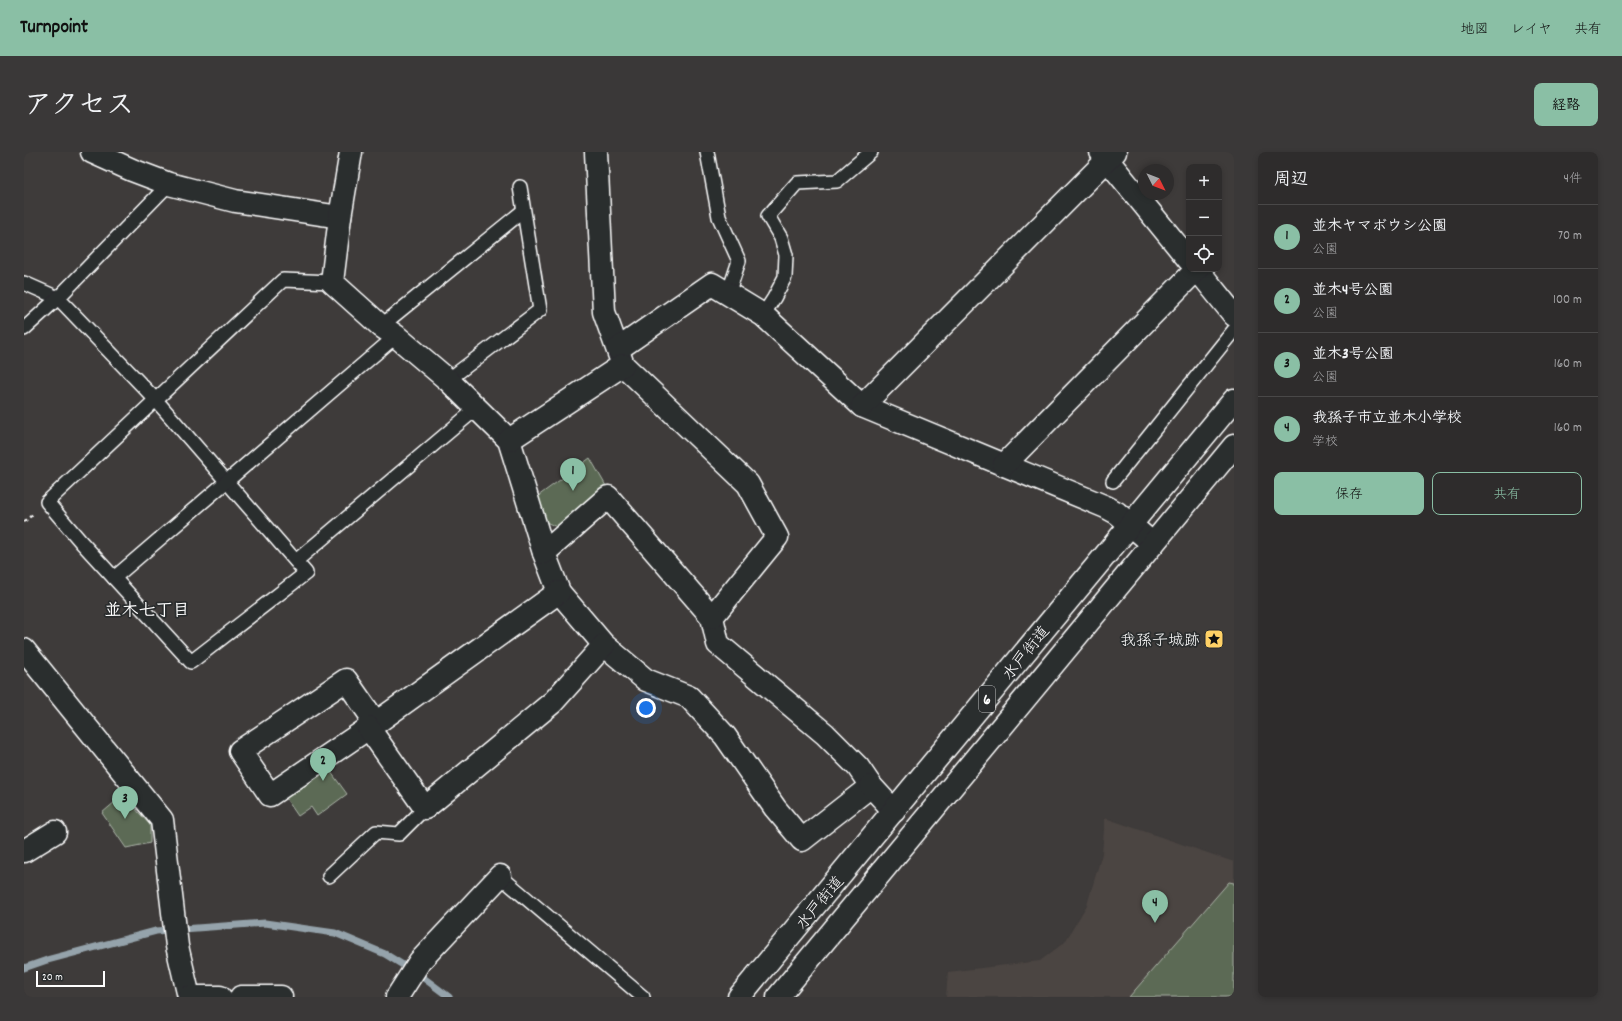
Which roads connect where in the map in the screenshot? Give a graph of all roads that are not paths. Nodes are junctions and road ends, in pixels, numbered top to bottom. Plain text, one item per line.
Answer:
1 (92, 152) edge
2 (351, 152) edge
3 (596, 152) edge
4 (707, 152) edge
5 (871, 152) edge
6 (1108, 155) edge
7 (169, 184) junction
8 (520, 187) dead end
9 (523, 211) junction
10 (340, 217) junction
11 (1186, 256) edge
12 (1194, 272) edge
13 (1199, 272) edge
14 (332, 282) junction
15 (24, 283) edge
16 (728, 294) junction
17 (58, 298) junction
18 (763, 315) junction
19 (1234, 315) edge
20 (24, 329) edge
21 (1234, 330) edge
22 (389, 331) junction
23 (621, 357) junction
24 (448, 380) junction
25 (155, 399) junction
26 (1234, 400) edge
27 (862, 406) junction
28 (477, 408) junction
29 (509, 440) junction
30 (1234, 446) edge
31 (1004, 465) junction
32 (227, 481) junction
33 (1113, 481) dead end
34 (1130, 525) junction
35 (1153, 544) junction
36 (544, 553) junction
37 (296, 561) junction
38 (114, 578) junction
39 (559, 592) junction
40 (712, 617) junction
41 (604, 645) junction
42 (24, 650) edge
43 (372, 725) junction
44 (871, 786) junction
45 (425, 808) junction
46 (894, 811) junction
47 (55, 832) dead end
48 (24, 851) edge
49 (329, 876) dead end
50 (500, 876) joint
51 (400, 992) edge
52 (189, 997) edge
53 (220, 997) edge
54 (241, 997) edge
55 (281, 997) edge
56 (643, 997) edge
57 (740, 997) edge
58 (778, 997) edge

1 - 7 main road
2 - 10 main road
3 - 23 main road
4 - 16 lane
5 - 18 lane
6 - 11 main road
6 - 27 main road
7 - 10 main road
7 - 17 lane
8 - 9 lane
9 - 22 lane
9 - 24 lane
10 - 14 main road
12 - 31 main road
13 - 19 main road
14 - 22 main road
14 - 25 lane
15 - 17 lane
16 - 18 main road
16 - 23 main road
17 - 20 lane
17 - 25 lane
18 - 27 main road
21 - 33 lane
22 - 24 main road
22 - 32 lane
23 - 29 main road
23 - 40 main road
24 - 28 main road
25 - 32 lane
25 - 38 lane
26 - 34 main road, 水戸街道 / 6
27 - 31 main road
28 - 29 main road
28 - 37 lane
29 - 36 main road
30 - 35 main road, 水戸街道 / 6
31 - 34 main road
32 - 37 lane
32 - 38 lane
34 - 35 main road
34 - 46 main road, 水戸街道 / 6
35 - 58 main road, 水戸街道 / 6
36 - 39 main road
36 - 40 main road
37 - 38 lane
39 - 41 main road
39 - 43 main road
40 - 44 main road
41 - 44 main road
41 - 45 main road
42 - 52 main road
43 - 43 main road
43 - 45 main road
44 - 46 main road
45 - 49 lane
46 - 57 main road, 水戸街道 / 6
47 - 48 main road
50 - 51 main road
50 - 56 lane
52 - 53 main road
54 - 55 main road

